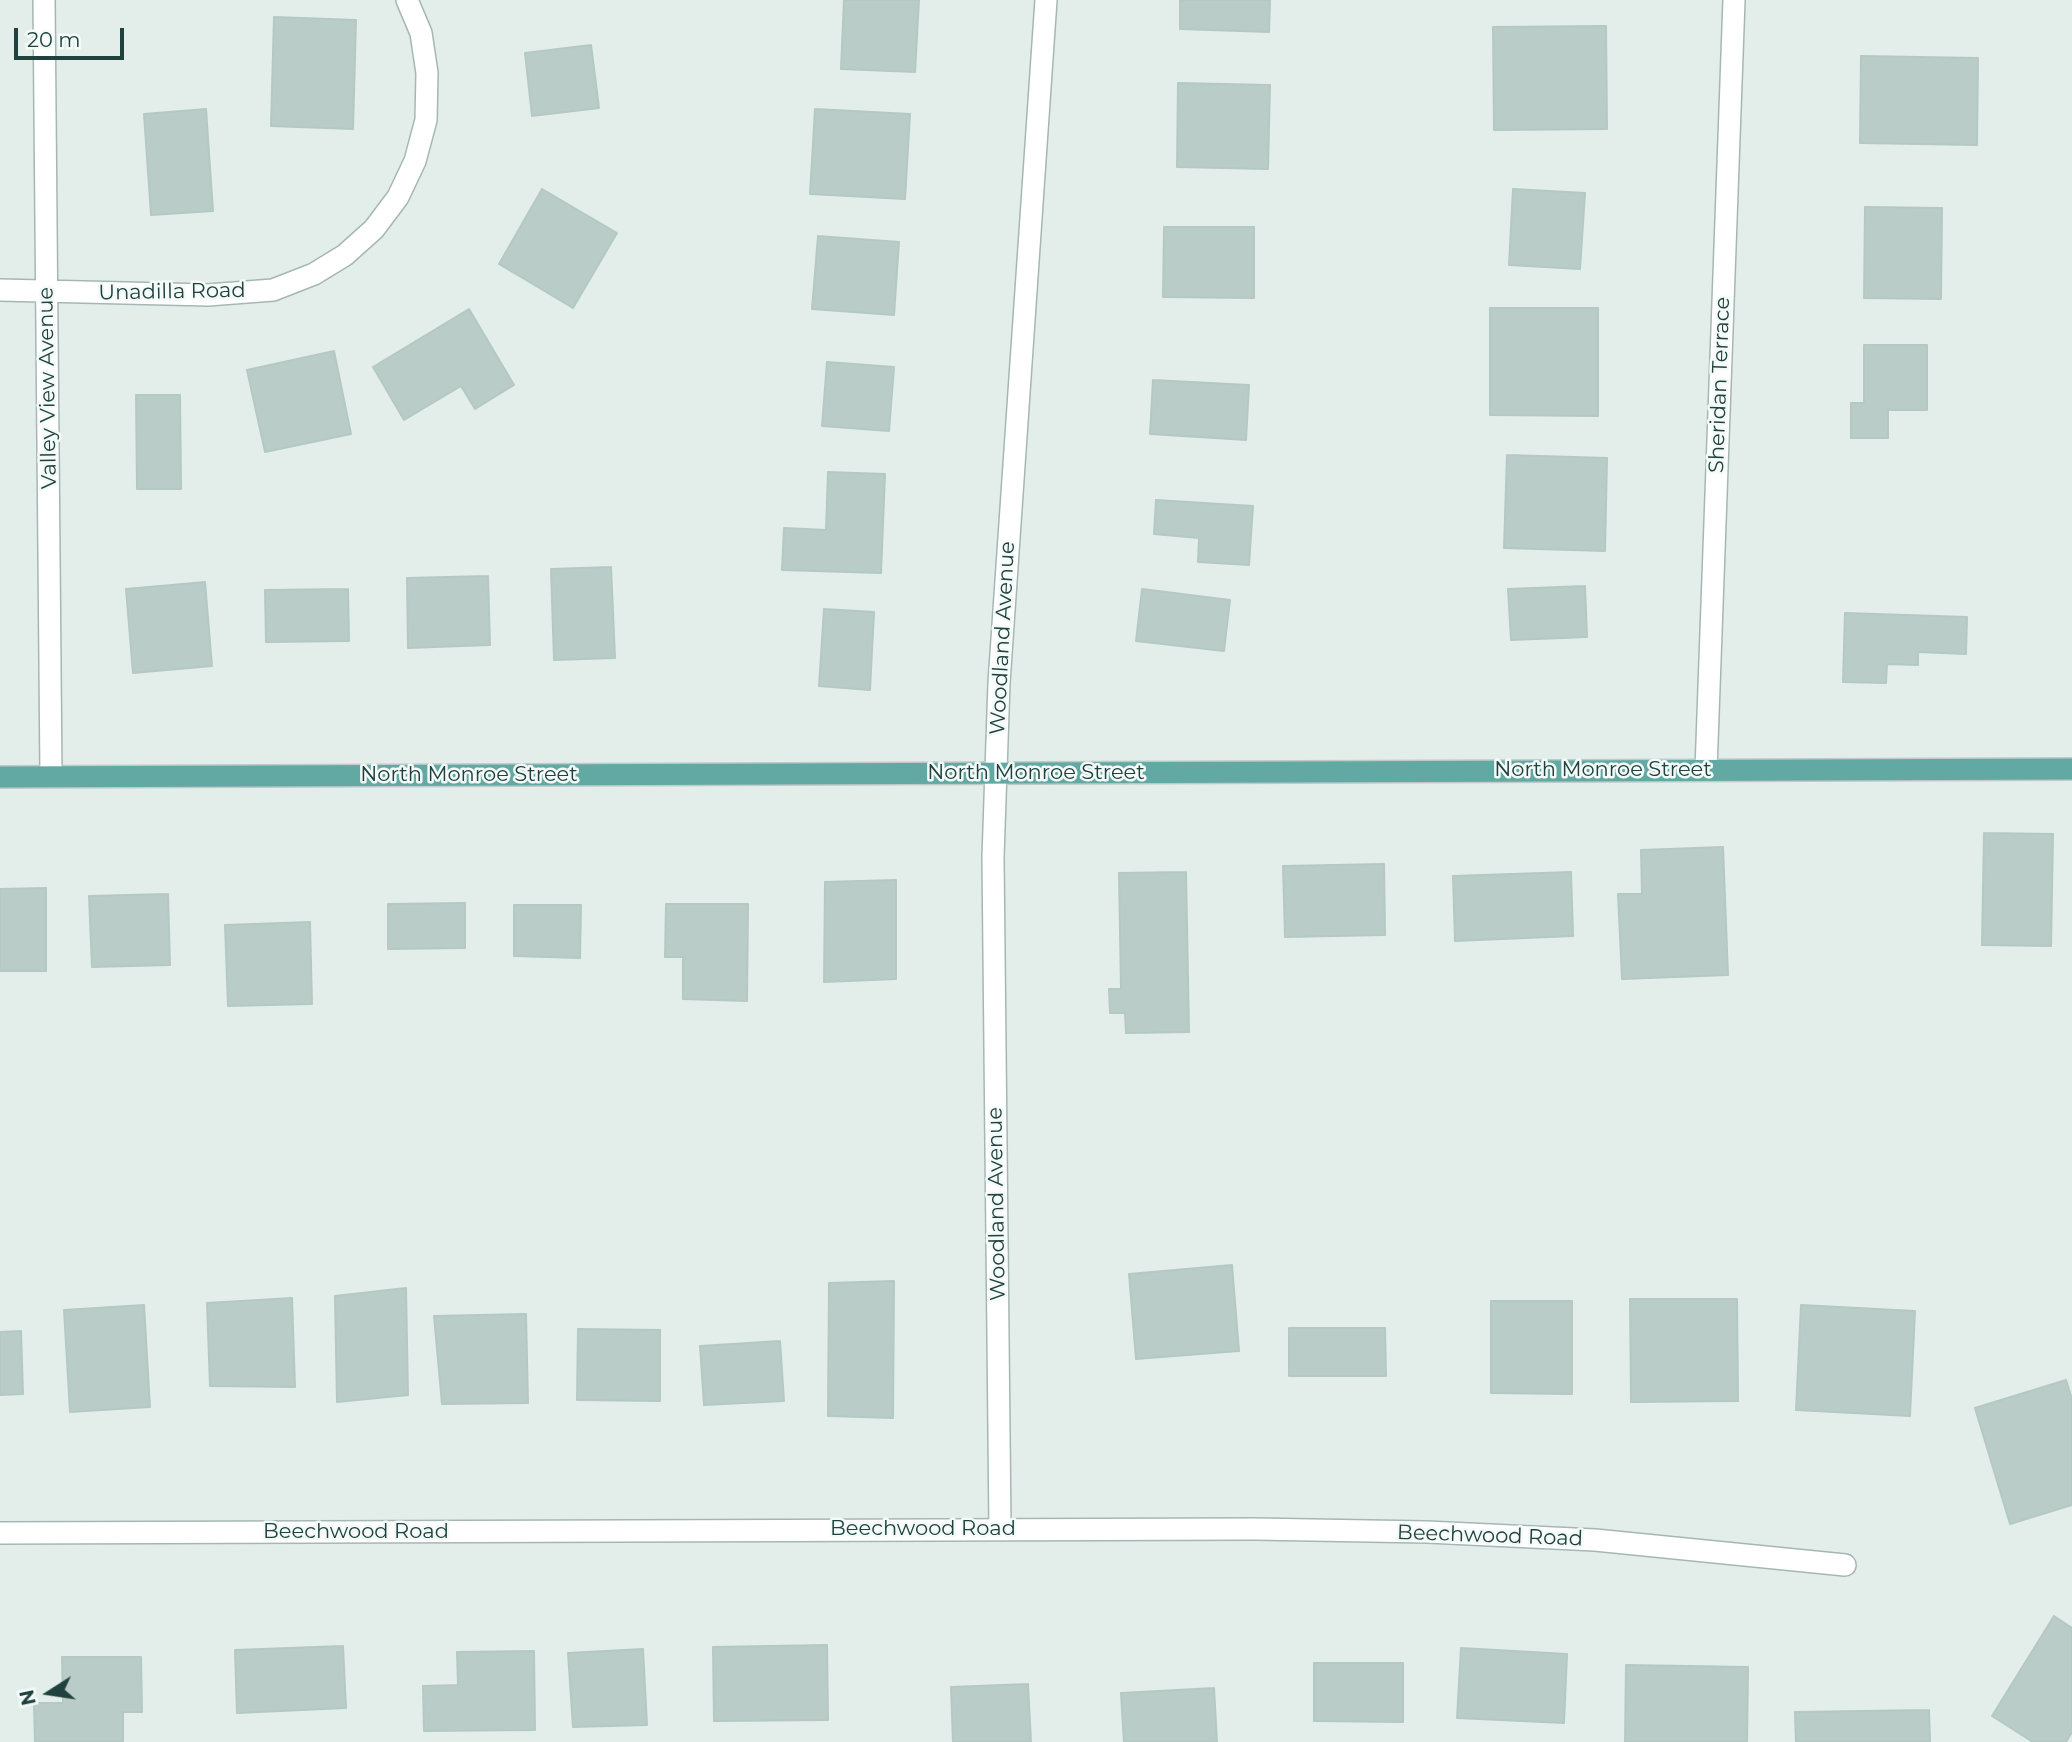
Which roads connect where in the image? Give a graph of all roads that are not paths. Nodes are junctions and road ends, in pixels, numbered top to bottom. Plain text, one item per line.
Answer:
1 (44, 0) edge
2 (408, 0) edge
3 (1046, 0) edge
4 (1734, 0) edge
5 (0, 290) edge
6 (47, 293) junction
7 (2072, 769) edge
8 (1706, 770) junction
9 (996, 773) junction
10 (51, 776) junction
11 (0, 777) edge
12 (1000, 1529) junction
13 (0, 1534) edge
14 (1845, 1565) dead end

1 - 6 street, Valley View Avenue
2 - 6 street, Unadilla Road
3 - 9 street, Woodland Avenue
4 - 8 street, Sheridan Terrace
5 - 6 street, Unadilla Road
6 - 10 street, Valley View Avenue
7 - 8 main road, North Monroe Street
8 - 9 main road, North Monroe Street
9 - 10 main road, North Monroe Street
9 - 12 street, Woodland Avenue
10 - 11 main road, North Monroe Street
12 - 13 street, Beechwood Road
12 - 14 street, Beechwood Road

